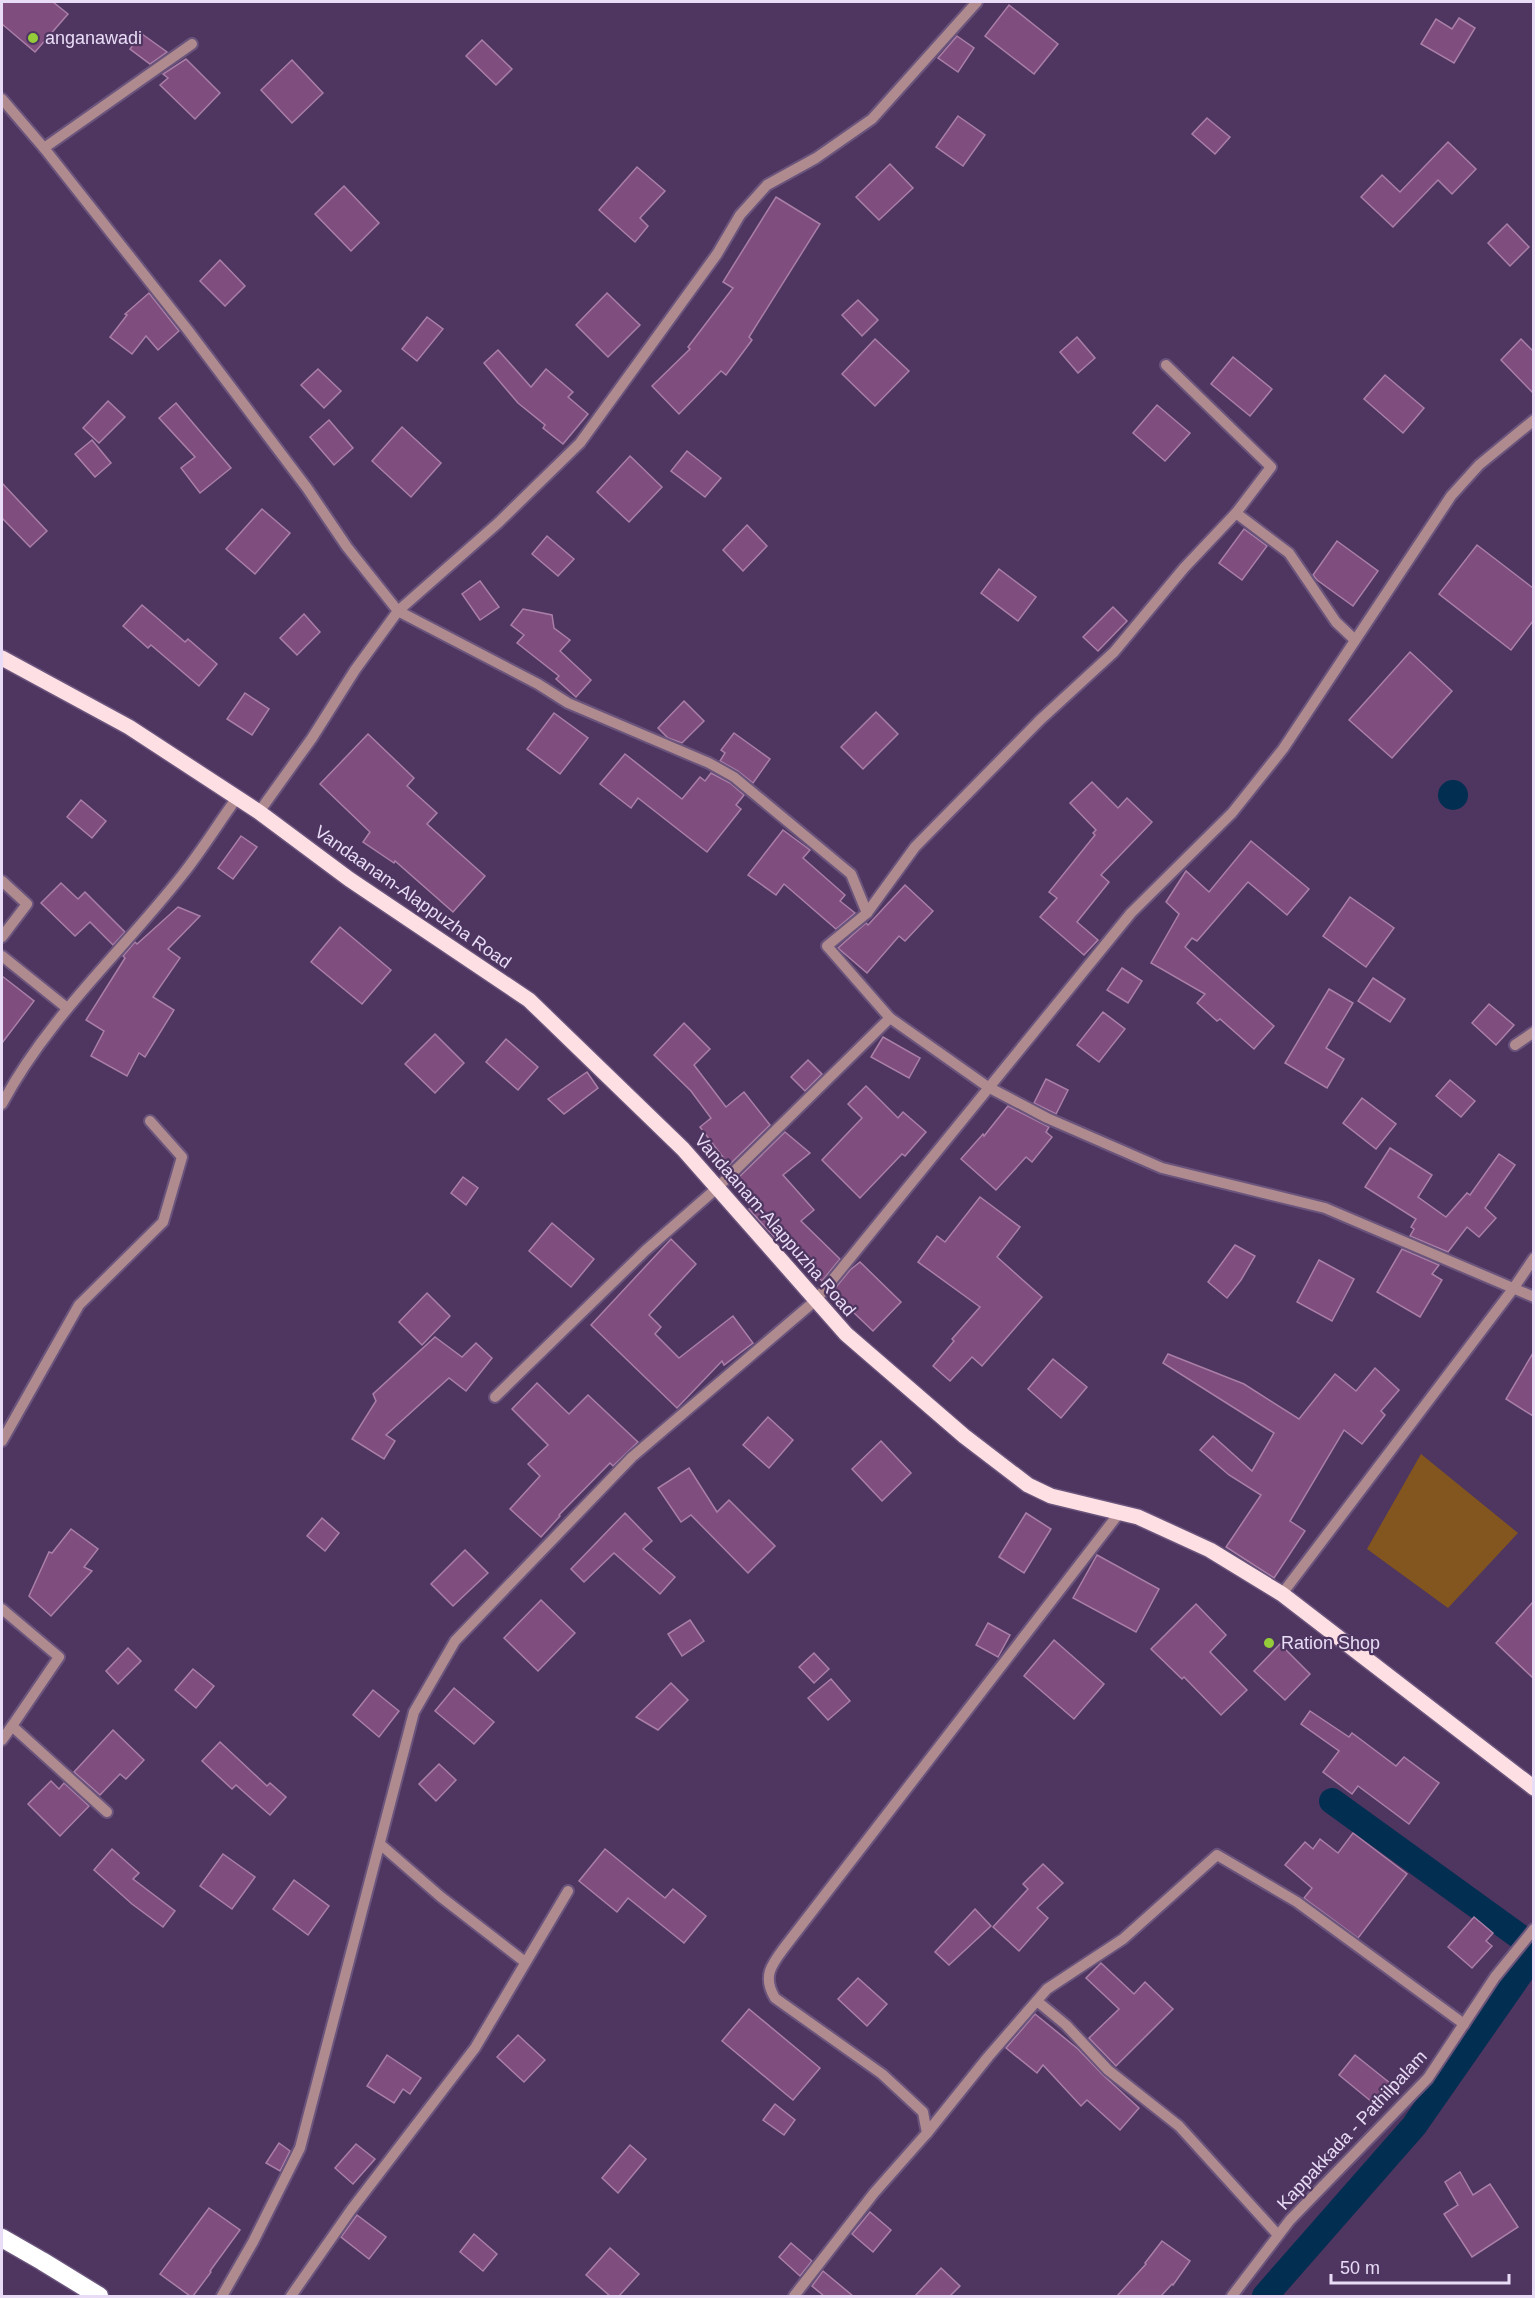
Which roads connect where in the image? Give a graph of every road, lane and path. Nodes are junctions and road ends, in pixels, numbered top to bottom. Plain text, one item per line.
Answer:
1 (977, 2) edge
2 (192, 44) dead end
3 (2, 99) edge
4 (44, 148) junction
5 (1167, 365) dead end
6 (1533, 420) edge
7 (1236, 513) junction
8 (398, 611) junction
9 (1355, 640) junction
10 (2, 658) edge
11 (236, 798) junction
12 (259, 812) junction
13 (2, 881) edge
14 (867, 913) junction
15 (2, 937) edge
16 (2, 956) edge
17 (67, 1008) junction
18 (890, 1018) junction
19 (1533, 1032) edge
20 (1515, 1045) dead end
21 (988, 1087) junction
22 (2, 1104) edge
23 (150, 1121) dead end
24 (717, 1188) junction
25 (1533, 1258) edge
26 (1513, 1289) junction
27 (1533, 1297) edge
28 (816, 1300) junction
29 (495, 1397) dead end
30 (2, 1441) edge
31 (1120, 1512) junction
32 (1282, 1594) junction
33 (2, 1609) edge
34 (12, 1726) junction
35 (2, 1740) edge
36 (1533, 1788) edge
37 (106, 1812) dead end
38 (380, 1844) junction
39 (568, 1891) dead end
40 (1533, 1930) edge
41 (525, 1962) junction
42 (1037, 2001) junction
43 (1464, 2024) junction
44 (927, 2133) junction
45 (1278, 2235) junction
46 (2, 2238) edge
47 (99, 2296) edge
48 (222, 2296) edge
49 (291, 2296) edge
50 (794, 2296) edge
51 (1232, 2296) edge

1 - 8 street
2 - 4 street
3 - 4 street
4 - 8 street
5 - 7 street
6 - 9 street
7 - 9 street
7 - 14 street
8 - 12 street
8 - 14 street
9 - 21 street
10 - 11 main road, Vandaanam-Alappuzha Road
11 - 12 main road, Vandaanam-Alappuzha Road
11 - 17 street
12 - 24 main road, Vandaanam-Alappuzha Road
13 - 15 street
14 - 18 street
16 - 17 street
17 - 22 street
18 - 21 street
18 - 24 street
19 - 20 street
21 - 26 street
21 - 28 street
23 - 30 street
24 - 28 main road, Vandaanam-Alappuzha Road
24 - 29 street
25 - 26 street
26 - 27 street
26 - 32 street
28 - 31 main road, Vandaanam-Alappuzha Road
28 - 38 street
31 - 32 main road, Vandaanam-Alappuzha Road
31 - 44 street
32 - 36 main road, Vandaanam-Alappuzha Road
33 - 34 street
34 - 35 street
34 - 37 street
38 - 41 street
38 - 48 street
39 - 41 street
40 - 43 street, Kappakkada - Pathilpalam
41 - 49 street
42 - 43 street
42 - 44 street
42 - 45 street
43 - 45 street, Kappakkada - Pathilpalam
44 - 50 street
45 - 51 street, Kappakkada - Pathilpalam
46 - 47 highway

